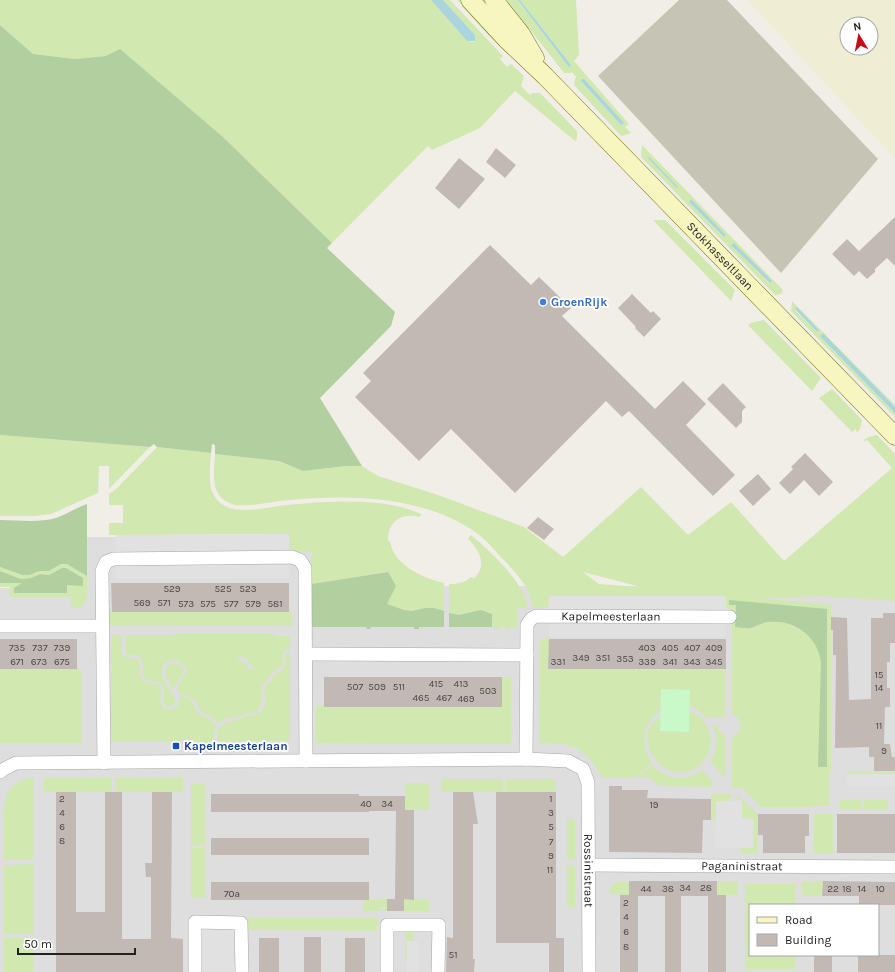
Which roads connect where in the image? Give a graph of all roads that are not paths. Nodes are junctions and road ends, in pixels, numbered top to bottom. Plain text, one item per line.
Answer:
1 (470, 0) edge
2 (494, 0) edge
3 (545, 76) junction
4 (895, 436) edge
5 (730, 616) dead end
6 (0, 626) edge
7 (102, 626) junction
8 (306, 654) junction
9 (527, 655) junction
10 (526, 759) junction
11 (306, 761) junction
12 (104, 762) junction
13 (1, 769) edge
14 (589, 865) junction
15 (895, 867) edge
16 (195, 972) edge
17 (242, 972) edge
18 (387, 972) edge
19 (438, 972) edge
20 (589, 972) edge

1 - 3 street, Stokhasseltlaan
2 - 3 street, Stokhasseltlaan
3 - 4 street, Stokhasseltlaan
5 - 9 street, Kapelmeesterlaan
6 - 7 street
7 - 8 street
7 - 12 street
8 - 9 street
8 - 11 street
9 - 10 street, Kapelmeesterlaan
10 - 11 street
10 - 14 street, Rossinistraat
11 - 12 street
12 - 13 street
14 - 15 street, Paganinistraat
14 - 20 street, Rossinistraat
16 - 17 street
18 - 19 street

